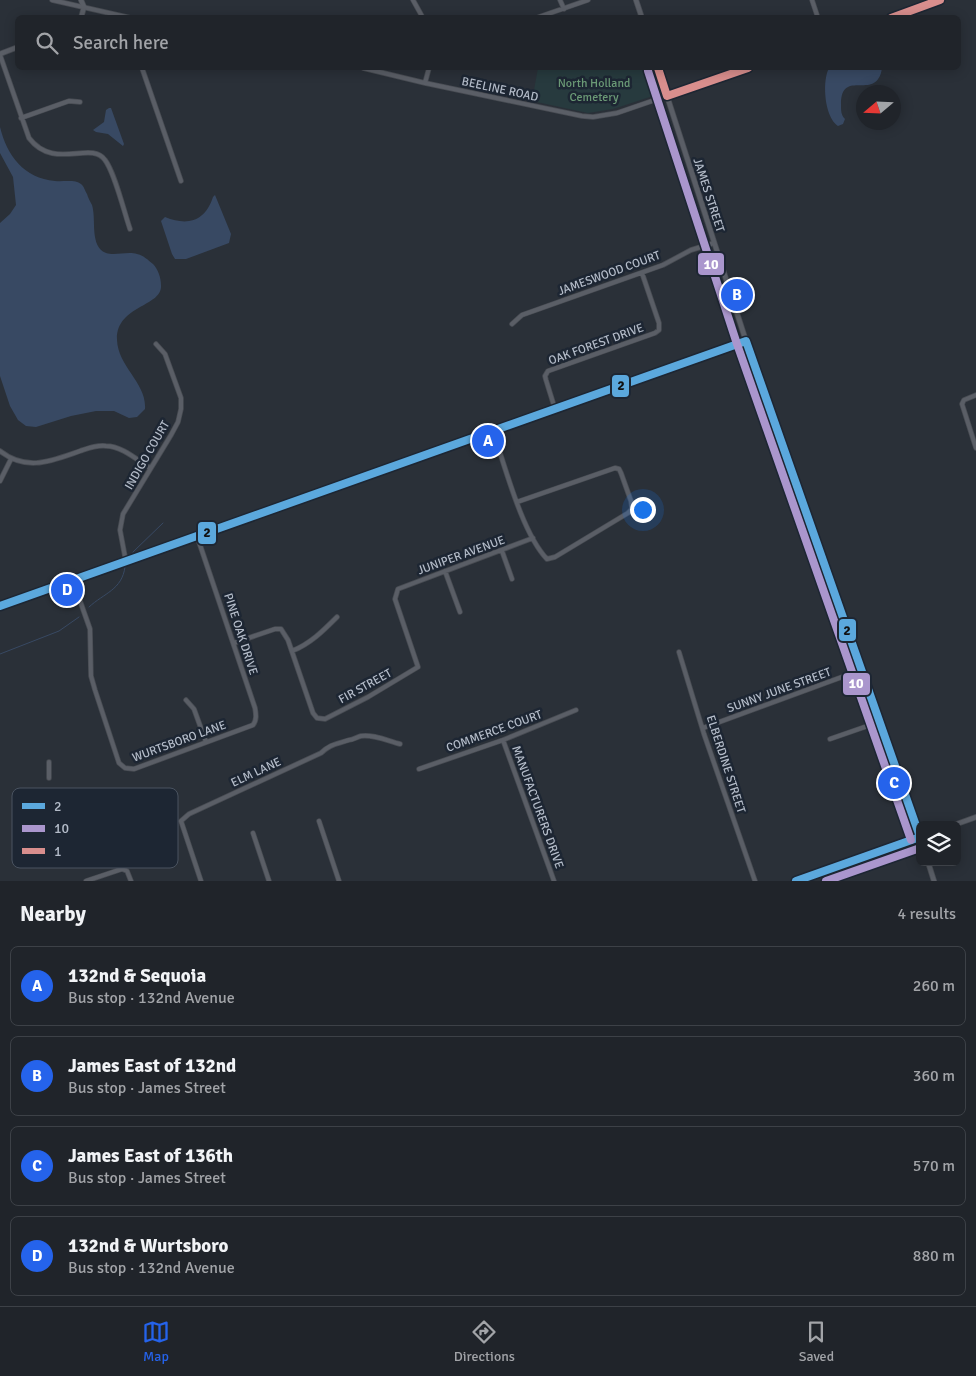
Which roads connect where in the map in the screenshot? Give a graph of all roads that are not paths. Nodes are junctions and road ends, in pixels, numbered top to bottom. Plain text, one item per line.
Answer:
1 (52, 0) edge
2 (82, 0) edge
3 (413, 0) edge
4 (560, 0) edge
5 (588, 0) edge
6 (636, 0) edge
7 (812, 0) edge
8 (940, 0) edge
9 (84, 7) junction
10 (564, 9) junction
11 (82, 15) edge
12 (118, 15) edge
13 (421, 15) edge
14 (545, 15) edge
15 (641, 15) edge
16 (817, 15) edge
17 (898, 15) edge
18 (15, 48) edge
19 (0, 54) edge
20 (143, 70) edge
21 (371, 70) edge
22 (428, 70) edge
23 (659, 70) edge
24 (742, 70) edge
25 (425, 83) junction
26 (667, 96) junction
27 (80, 102) dead end
28 (21, 118) junction
29 (180, 181) dead end
30 (130, 229) dead end
31 (714, 243) junction
32 (642, 273) junction
33 (512, 324) dead end
34 (746, 341) junction
35 (156, 344) dead end
36 (976, 395) edge
37 (555, 410) junction
38 (494, 431) junction
39 (976, 448) edge
40 (0, 451) edge
41 (11, 458) junction
42 (150, 468) junction
43 (0, 481) edge
44 (517, 502) junction
45 (198, 536) junction
46 (533, 538) junction
47 (502, 551) junction
48 (126, 562) junction
49 (445, 571) junction
50 (512, 579) dead end
51 (73, 581) junction
52 (0, 606) edge
53 (460, 612) dead end
54 (338, 617) dead end
55 (234, 643) junction
56 (292, 652) junction
57 (679, 652) dead end
58 (418, 667) joint
59 (861, 670) junction
60 (186, 700) dead end
61 (576, 710) dead end
62 (879, 722) junction
63 (703, 728) junction
64 (240, 729) joint
65 (830, 739) dead end
66 (503, 740) junction
67 (206, 742) junction
68 (400, 744) dead end
69 (49, 762) dead end
70 (419, 769) dead end
71 (49, 778) dead end
72 (976, 817) edge
73 (319, 821) dead end
74 (961, 822) edge
75 (916, 826) edge
76 (253, 833) dead end
77 (916, 838) edge
78 (929, 866) edge
79 (86, 881) edge
80 (132, 881) edge
81 (201, 881) edge
82 (269, 881) edge
83 (339, 881) edge
84 (554, 881) edge
85 (755, 881) edge
86 (796, 881) edge
87 (934, 881) edge

1 - 9 street
2 - 9 street
3 - 13 street
4 - 10 street
5 - 10 street
6 - 15 street
7 - 16 street
8 - 17 street
9 - 11 street
9 - 12 street
10 - 14 street
18 - 19 street
19 - 28 street
20 - 29 street
21 - 25 street, BEELINE ROAD
22 - 25 street
23 - 26 street, JAMES STREET
24 - 26 street, BEELINE ROAD
25 - 26 street, BEELINE ROAD
26 - 31 street, JAMES STREET
27 - 28 street
28 - 30 street
31 - 32 street, JAMESWOOD COURT
31 - 34 street, JAMES STREET
32 - 33 street, JAMESWOOD COURT
32 - 37 street, OAK FOREST DRIVE
34 - 37 street
34 - 59 street, JAMES STREET
35 - 42 street, INDIGO COURT
36 - 39 street
37 - 38 street
38 - 44 street
38 - 45 street
40 - 41 street
41 - 42 street
41 - 43 street
42 - 48 street, INDIGO COURT
44 - 46 street
44 - 46 street
45 - 48 street
45 - 55 street, PINE OAK DRIVE
46 - 47 street, JUNIPER AVENUE
47 - 49 street, JUNIPER AVENUE
47 - 50 street
48 - 51 street
49 - 53 street
49 - 58 street, JUNIPER AVENUE
51 - 52 street
51 - 67 street, WURTSBORO LANE
54 - 56 street
55 - 56 street
55 - 64 street, PINE OAK DRIVE
56 - 58 street, FIR STREET
57 - 63 street, ELBERDINE STREET
59 - 62 street, JAMES STREET
59 - 63 street, SUNNY JUNE STREET
60 - 67 street
61 - 66 street, COMMERCE COURT
62 - 65 street
62 - 75 street, JAMES STREET
63 - 85 street, ELBERDINE STREET
64 - 67 street, WURTSBORO LANE
66 - 70 street, COMMERCE COURT
66 - 84 street, MANUFACTURERS DRIVE
68 - 81 street, ELM LANE
69 - 71 street
72 - 74 street
73 - 83 street
76 - 82 street
77 - 86 street
78 - 87 street
79 - 80 street

